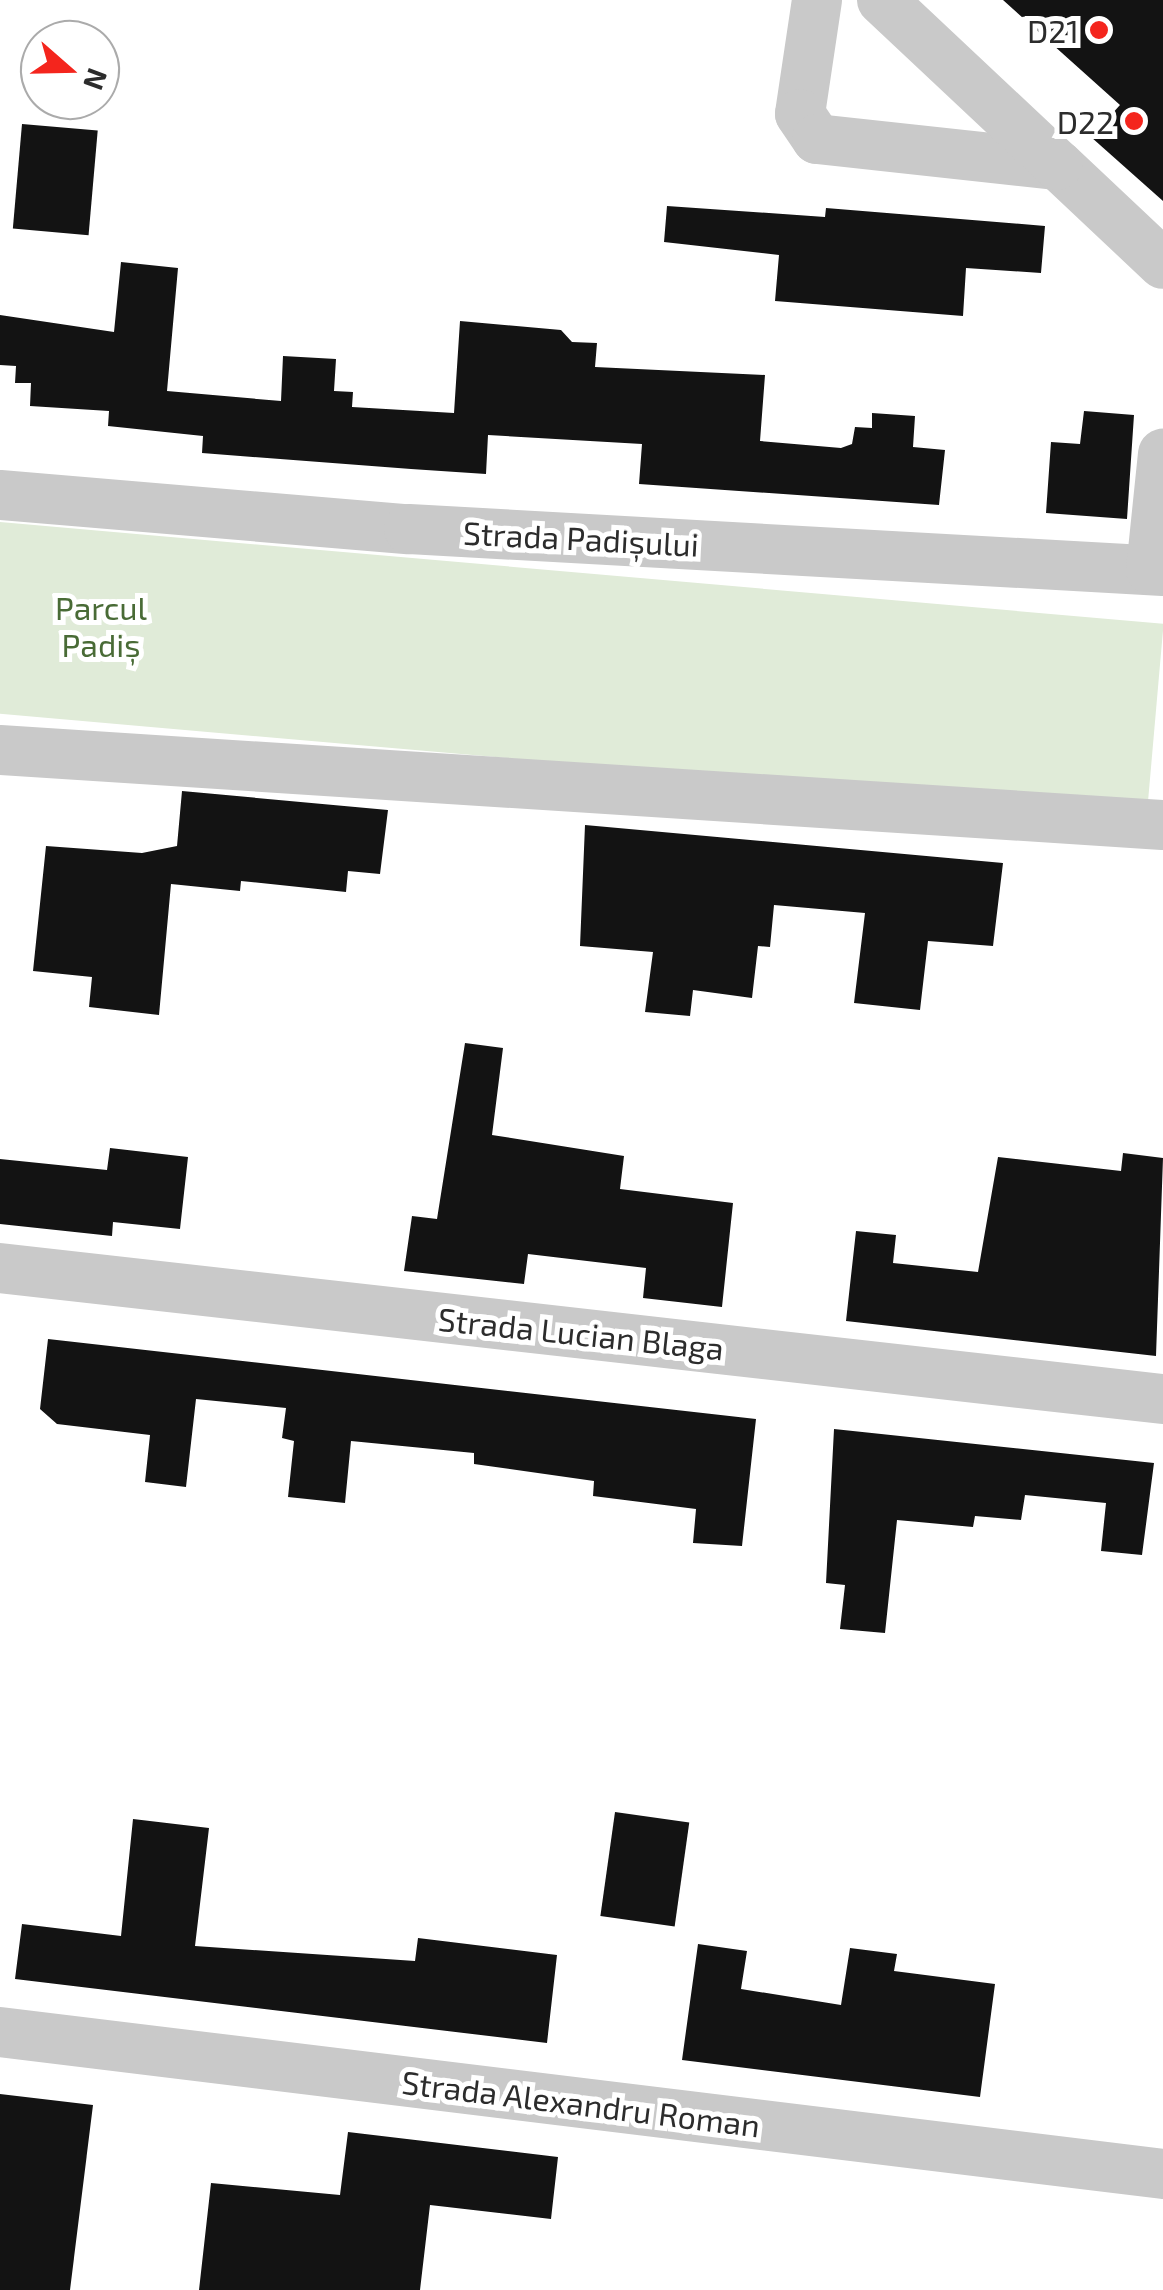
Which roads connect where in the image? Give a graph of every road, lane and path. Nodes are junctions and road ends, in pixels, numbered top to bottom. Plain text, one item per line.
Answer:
1 (817, 0) edge
2 (882, 0) edge
3 (1058, 165) junction
4 (1163, 264) edge
5 (1163, 454) edge
6 (0, 495) edge
7 (1157, 571) edge
8 (0, 750) edge
9 (1163, 825) edge
10 (0, 1268) edge
11 (1163, 1400) edge
12 (0, 2032) edge
13 (1163, 2174) edge

1 - 3 street
2 - 3 street
3 - 4 street
5 - 7 street
6 - 7 street, Strada Padișului
8 - 9 street
10 - 11 street, Strada Lucian Blaga
12 - 13 street, Strada Alexandru Roman

